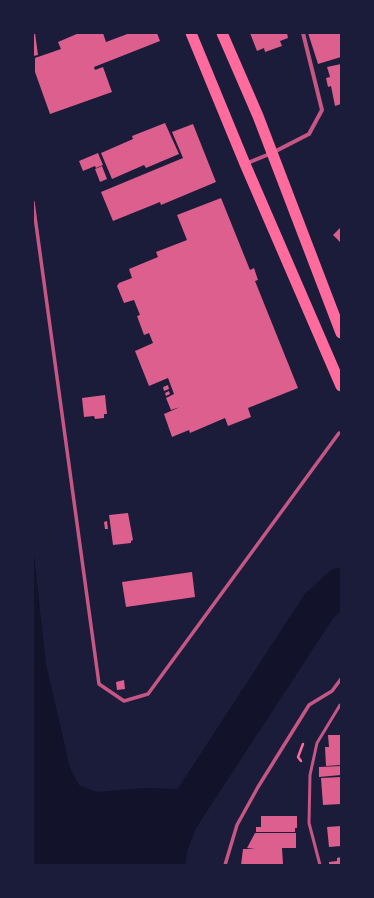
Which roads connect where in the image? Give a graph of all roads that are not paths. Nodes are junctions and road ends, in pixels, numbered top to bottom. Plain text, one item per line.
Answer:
1 (191, 33) edge
2 (222, 33) edge
3 (303, 33) edge
4 (272, 154) junction
5 (245, 164) junction
6 (33, 202) edge
7 (341, 333) edge
8 (341, 386) edge
9 (339, 433) dead end
10 (341, 679) edge
11 (340, 705) dead end
12 (225, 865) edge
13 (320, 865) edge

1 - 5 highway
2 - 4 highway
3 - 4 street
4 - 5 street
4 - 7 highway
5 - 8 highway
6 - 9 street
10 - 12 street
11 - 13 lane

